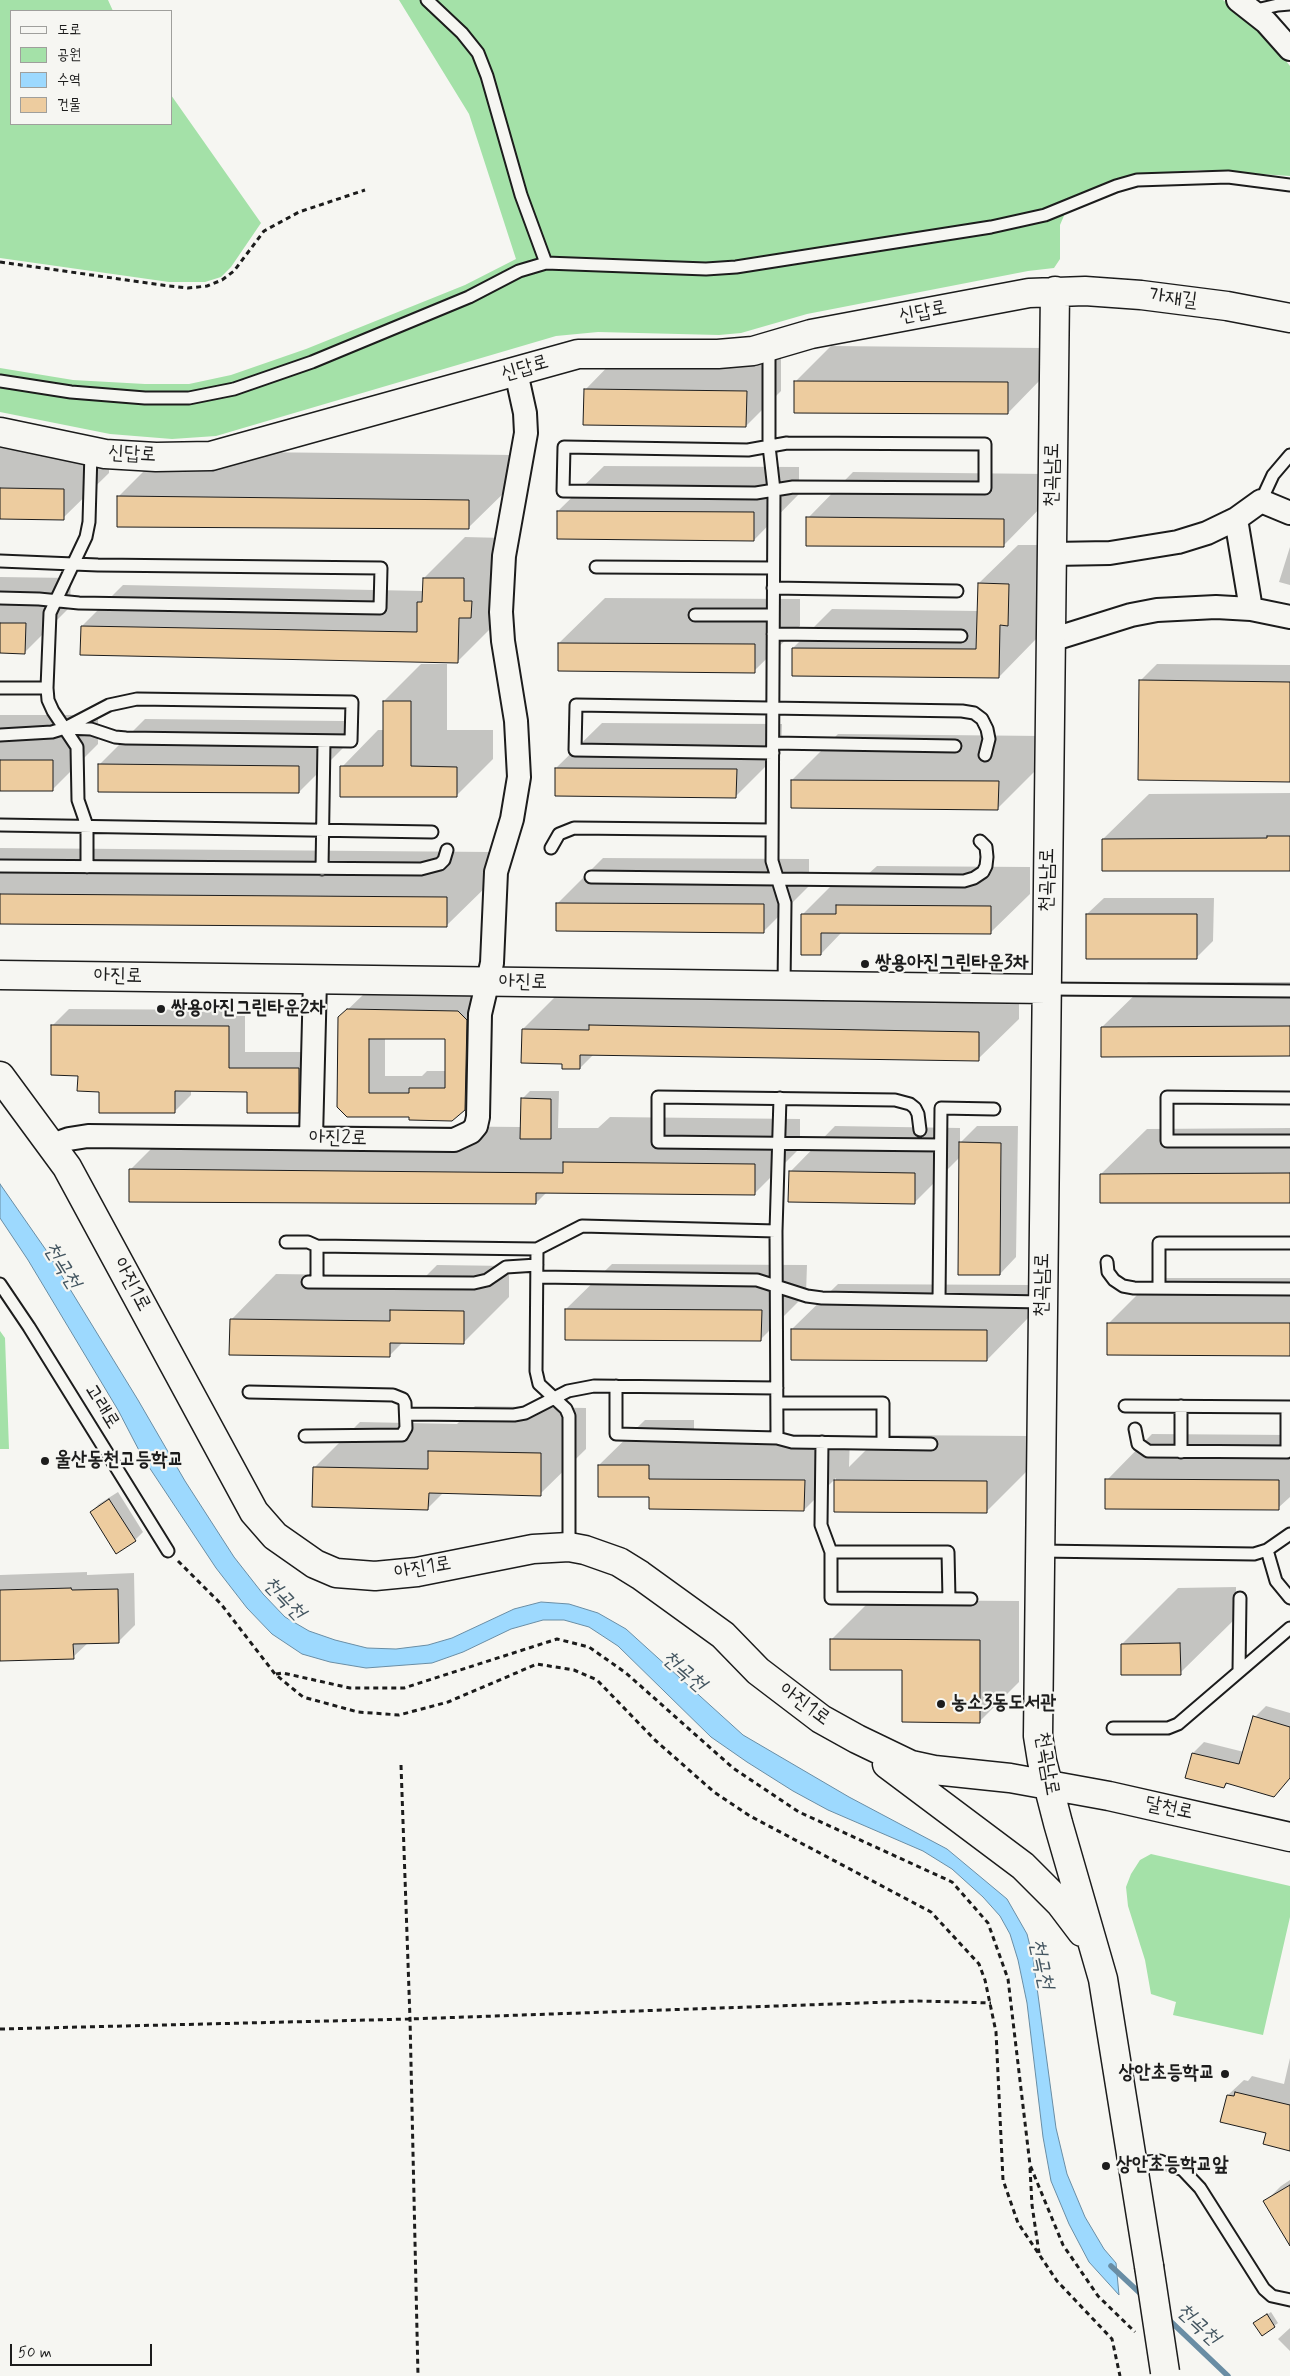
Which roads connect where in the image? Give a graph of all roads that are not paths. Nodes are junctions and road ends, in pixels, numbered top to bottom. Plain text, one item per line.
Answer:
1 (427, 0) edge
2 (1290, 4) edge
3 (1245, 5) edge
4 (1290, 49) edge
5 (1290, 185) edge
6 (546, 263) junction
7 (1055, 291) junction
8 (1290, 318) edge
9 (769, 347) junction
10 (516, 372) junction
11 (0, 382) edge
12 (0, 432) edge
13 (769, 446) junction
14 (91, 452) junction
15 (1290, 455) edge
16 (774, 490) junction
17 (1261, 501) junction
18 (1290, 514) edge
19 (1236, 519) junction
20 (1052, 554) junction
21 (0, 561) edge
22 (75, 563) junction
23 (596, 567) dead end
24 (773, 568) junction
25 (773, 588) junction
26 (957, 591) dead end
27 (0, 598) edge
28 (55, 600) junction
29 (1251, 609) junction
30 (695, 615) dead end
31 (773, 615) junction
32 (1290, 617) edge
33 (773, 634) junction
34 (961, 636) dead end
35 (1051, 640) junction
36 (0, 688) edge
37 (47, 688) junction
38 (773, 708) junction
39 (65, 728) junction
40 (0, 734) edge
41 (324, 740) junction
42 (955, 746) dead end
43 (773, 748) junction
44 (985, 755) dead end
45 (0, 824) edge
46 (88, 826) junction
47 (323, 830) junction
48 (772, 830) junction
49 (432, 832) dead end
50 (980, 841) dead end
51 (551, 848) dead end
52 (447, 850) dead end
53 (0, 866) edge
54 (87, 867) junction
55 (322, 869) junction
56 (591, 877) dead end
57 (778, 879) junction
58 (0, 970) edge
59 (0, 975) edge
60 (46, 976) junction
61 (315, 980) junction
62 (487, 982) junction
63 (784, 986) junction
64 (1046, 989) junction
65 (1290, 991) edge
66 (0, 1076) edge
67 (780, 1098) junction
68 (1290, 1098) edge
69 (994, 1109) dead end
70 (920, 1130) dead end
71 (311, 1138) junction
72 (1290, 1141) edge
73 (779, 1143) junction
74 (940, 1145) junction
75 (52, 1146) junction
76 (776, 1231) junction
77 (286, 1242) dead end
78 (1290, 1243) edge
79 (317, 1246) junction
80 (537, 1249) junction
81 (1107, 1262) dead end
82 (537, 1271) junction
83 (0, 1284) edge
84 (777, 1285) junction
85 (1159, 1288) junction
86 (1290, 1289) edge
87 (939, 1300) junction
88 (1043, 1302) junction
89 (616, 1386) junction
90 (777, 1388) junction
91 (249, 1392) dead end
92 (553, 1397) junction
93 (777, 1403) junction
94 (1125, 1406) dead end
95 (1181, 1406) junction
96 (1289, 1407) edge
97 (406, 1414) junction
98 (1135, 1429) dead end
99 (305, 1436) dead end
100 (777, 1438) junction
101 (822, 1442) junction
102 (883, 1443) junction
103 (930, 1444) dead end
104 (1182, 1452) junction
105 (1290, 1534) edge
106 (569, 1547) junction
107 (1267, 1550) junction
108 (168, 1551) road end
109 (1040, 1551) junction
110 (831, 1552) junction
111 (1240, 1598) dead end
112 (1290, 1598) edge
113 (949, 1599) junction
114 (971, 1599) dead end
115 (1290, 1628) edge
116 (1239, 1672) junction
117 (1113, 1728) dead end
118 (857, 1739) junction
119 (1048, 1785) junction
120 (1290, 1837) edge
121 (1096, 1954) junction
122 (1132, 2163) junction
123 (1290, 2300) edge
124 (1165, 2374) edge

1 - 6 lane
2 - 3 lane
3 - 4 street
5 - 6 lane
6 - 11 lane
7 - 8 street, 가재길
7 - 9 street, 신답로
7 - 20 street, 천곡남로
9 - 10 street, 신답로
9 - 13 lane
10 - 14 street, 신답로
10 - 62 street, 아진2로
12 - 14 street, 신답로
13 - 16 lane
13 - 16 lane
13 - 16 lane
14 - 22 lane
15 - 17 lane
16 - 24 lane
17 - 18 street
17 - 19 street
19 - 20 street
19 - 29 street
20 - 35 street, 천곡남로
21 - 22 lane
22 - 28 lane
22 - 28 lane
23 - 24 lane
24 - 25 lane
25 - 26 lane
25 - 31 lane
27 - 28 lane
28 - 37 lane
29 - 32 street
29 - 35 street
30 - 31 lane
31 - 33 lane
33 - 34 lane
33 - 38 lane
35 - 64 street, 천곡남로
36 - 37 lane
37 - 39 lane
38 - 43 lane
38 - 43 lane
38 - 44 lane
39 - 40 lane
39 - 41 lane
39 - 41 lane
39 - 46 lane
41 - 47 lane
42 - 43 lane
43 - 48 lane
45 - 46 lane
46 - 47 lane
46 - 54 lane
47 - 49 lane
47 - 55 lane
48 - 51 lane
48 - 57 lane
50 - 57 lane
52 - 55 lane
53 - 54 lane
54 - 55 lane
56 - 57 lane
57 - 63 lane
58 - 60 street
59 - 60 street, 아진로
60 - 61 street, 아진로
61 - 62 street, 아진로
61 - 71 street
62 - 63 street, 아진로
62 - 71 street, 아진2로
63 - 64 street, 아진로
64 - 65 lane
64 - 88 street, 천곡남로
66 - 75 street, 아진1로
67 - 70 lane
67 - 73 lane
67 - 73 lane
68 - 72 lane
69 - 74 lane
71 - 75 street, 아진2로
73 - 74 lane
73 - 76 lane
74 - 87 lane
75 - 106 street, 아진1로
76 - 80 lane
76 - 84 lane
77 - 79 lane
78 - 85 lane
79 - 80 lane
79 - 82 lane
80 - 82 lane
81 - 85 lane
82 - 84 lane
82 - 92 lane
83 - 108 lane, 고래로
84 - 87 lane
84 - 90 lane
85 - 86 lane
87 - 88 lane
88 - 109 street, 천곡남로
89 - 90 lane
89 - 92 lane
89 - 100 lane
90 - 93 lane
91 - 97 lane
92 - 97 lane
92 - 106 lane
93 - 100 lane
93 - 102 lane
94 - 95 lane
95 - 96 lane
95 - 104 lane
96 - 104 lane
97 - 99 lane
98 - 104 lane
100 - 101 lane
101 - 102 lane
101 - 110 lane
102 - 103 lane
105 - 107 lane
106 - 118 street, 아진1로
107 - 109 lane
107 - 112 lane
109 - 119 street, 천곡남로
110 - 113 lane
110 - 113 lane
111 - 116 lane
113 - 114 lane
115 - 116 lane
116 - 117 lane
118 - 119 street, 아진1로
118 - 121 street
119 - 120 street, 달천로
119 - 121 street, 천곡남로
121 - 122 street, 천곡남로
122 - 123 lane
122 - 124 street, 천곡남로, bridge

